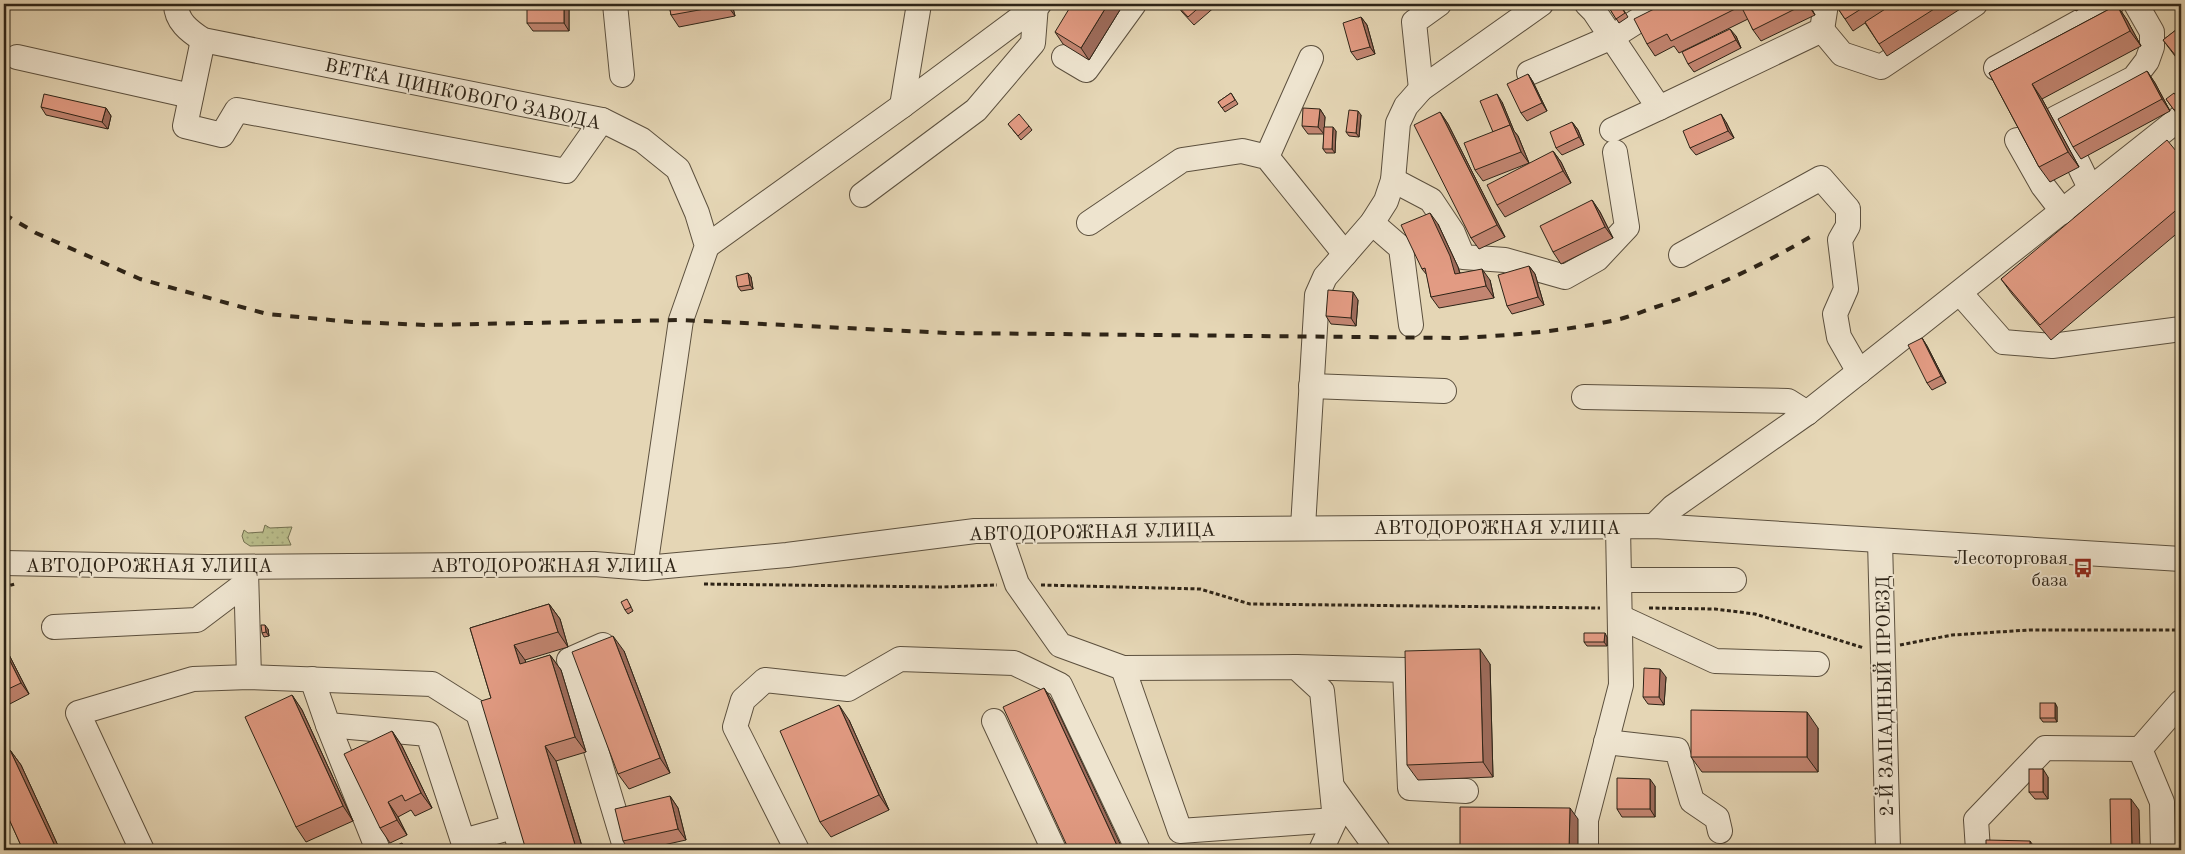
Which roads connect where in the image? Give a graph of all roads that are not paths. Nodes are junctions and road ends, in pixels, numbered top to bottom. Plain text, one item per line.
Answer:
1 (176, 4) edge
2 (615, 4) edge
3 (919, 4) edge
4 (1037, 4) edge
5 (1134, 4) edge
6 (1440, 4) edge
7 (1541, 4) edge
8 (1586, 4) edge
9 (1664, 4) edge
10 (1826, 4) edge
11 (1975, 4) edge
12 (2112, 4) edge
13 (2136, 4) edge
14 (1822, 30) junction
15 (1612, 37) junction
16 (203, 40) junction
17 (18, 58) dead end
18 (1064, 58) dead end
19 (1311, 58) dead end
20 (1996, 68) edge
21 (1529, 73) edge
22 (622, 75) dead end
23 (1421, 89) junction
24 (191, 96) junction
25 (902, 106) junction
26 (1659, 108) junction
27 (2181, 117) edge
28 (602, 120) junction
29 (2017, 140) edge
30 (1267, 157) junction
31 (1393, 180) junction
32 (2091, 190) junction
33 (862, 195) dead end
34 (2063, 212) junction
35 (1089, 223) dead end
36 (1372, 223) junction
37 (707, 246) junction
38 (1345, 254) junction
39 (1681, 255) dead end
40 (1960, 293) junction
41 (1411, 325) dead end
42 (2181, 329) edge
43 (1859, 372) junction
44 (1311, 386) junction
45 (1444, 391) dead end
46 (1584, 396) dead end
47 (1807, 413) junction
48 (1654, 526) junction
49 (1618, 527) junction
50 (1303, 528) junction
51 (999, 531) junction
52 (1880, 542) junction
53 (2181, 559) edge
54 (4, 564) edge
55 (645, 568) junction
56 (246, 575) junction
57 (1619, 580) junction
58 (1734, 580) dead end
59 (1620, 613) junction
60 (54, 627) dead end
61 (612, 642) edge
62 (1817, 664) dead end
63 (1296, 667) junction
64 (1123, 668) junction
65 (249, 677) junction
66 (312, 679) junction
67 (2181, 702) edge
68 (994, 721) dead end
69 (328, 725) junction
70 (1606, 742) junction
71 (2140, 750) junction
72 (1332, 786) junction
73 (1466, 792) dead end
74 (1335, 820) junction
75 (513, 827) junction
76 (1720, 831) dead end
77 (142, 850) edge
78 (378, 850) edge
79 (520, 850) edge
80 (626, 850) edge
81 (797, 850) edge
82 (1054, 850) edge
83 (1138, 850) edge
84 (1321, 850) edge
85 (1378, 850) edge
86 (1586, 850) edge
87 (1888, 850) edge
88 (1978, 850) edge
89 (2163, 850) edge

1 - 16 street, ВЕТКА ЦИНКОВОГО ЗАВОДА
2 - 22 street
3 - 25 street
4 - 25 street
4 - 33 street
5 - 18 street
6 - 23 street
7 - 23 street
8 - 15 street
9 - 15 street
10 - 14 street
11 - 14 street
12 - 20 street
13 - 32 street
14 - 26 street
15 - 21 street
15 - 26 street
16 - 24 street
16 - 28 street, ВЕТКА ЦИНКОВОГО ЗАВОДА
17 - 24 street
19 - 30 street
23 - 31 street
24 - 28 street
25 - 37 street
26 - 31 street
27 - 32 street
28 - 37 street, ВЕТКА ЦИНКОВОГО ЗАВОДА
29 - 34 street
30 - 35 street
30 - 38 street
31 - 36 street
32 - 34 street
34 - 40 street
36 - 38 street
36 - 41 street
37 - 55 street
38 - 44 street
39 - 43 street
40 - 42 street
40 - 43 street
43 - 47 street
44 - 45 street
44 - 50 street
46 - 47 street
47 - 48 street
48 - 49 street, АВТОДОРОЖНАЯ УЛИЦА
48 - 52 street, АВТОДОРОЖНАЯ УЛИЦА
49 - 50 street, АВТОДОРОЖНАЯ УЛИЦА
49 - 57 street
50 - 51 street, АВТОДОРОЖНАЯ УЛИЦА
51 - 55 street, АВТОДОРОЖНАЯ УЛИЦА
51 - 64 street
52 - 53 street, АВТОДОРОЖНАЯ УЛИЦА
52 - 87 street, 2-Й ЗАПАДНЫЙ ПРОЕЗД
54 - 56 street, АВТОДОРОЖНАЯ УЛИЦА
55 - 56 street, АВТОДОРОЖНАЯ УЛИЦА
56 - 60 street
56 - 65 street
57 - 58 street
57 - 59 street
59 - 62 street
59 - 70 street
61 - 80 street
63 - 64 street
63 - 72 street
63 - 73 street
64 - 74 street
65 - 66 street
65 - 77 street
66 - 69 street
66 - 75 street
67 - 71 street
68 - 82 street
69 - 75 street
69 - 78 street
70 - 76 street
70 - 86 street
71 - 88 street
71 - 89 street
72 - 74 street
72 - 85 street
74 - 84 street
75 - 79 street
81 - 83 street

